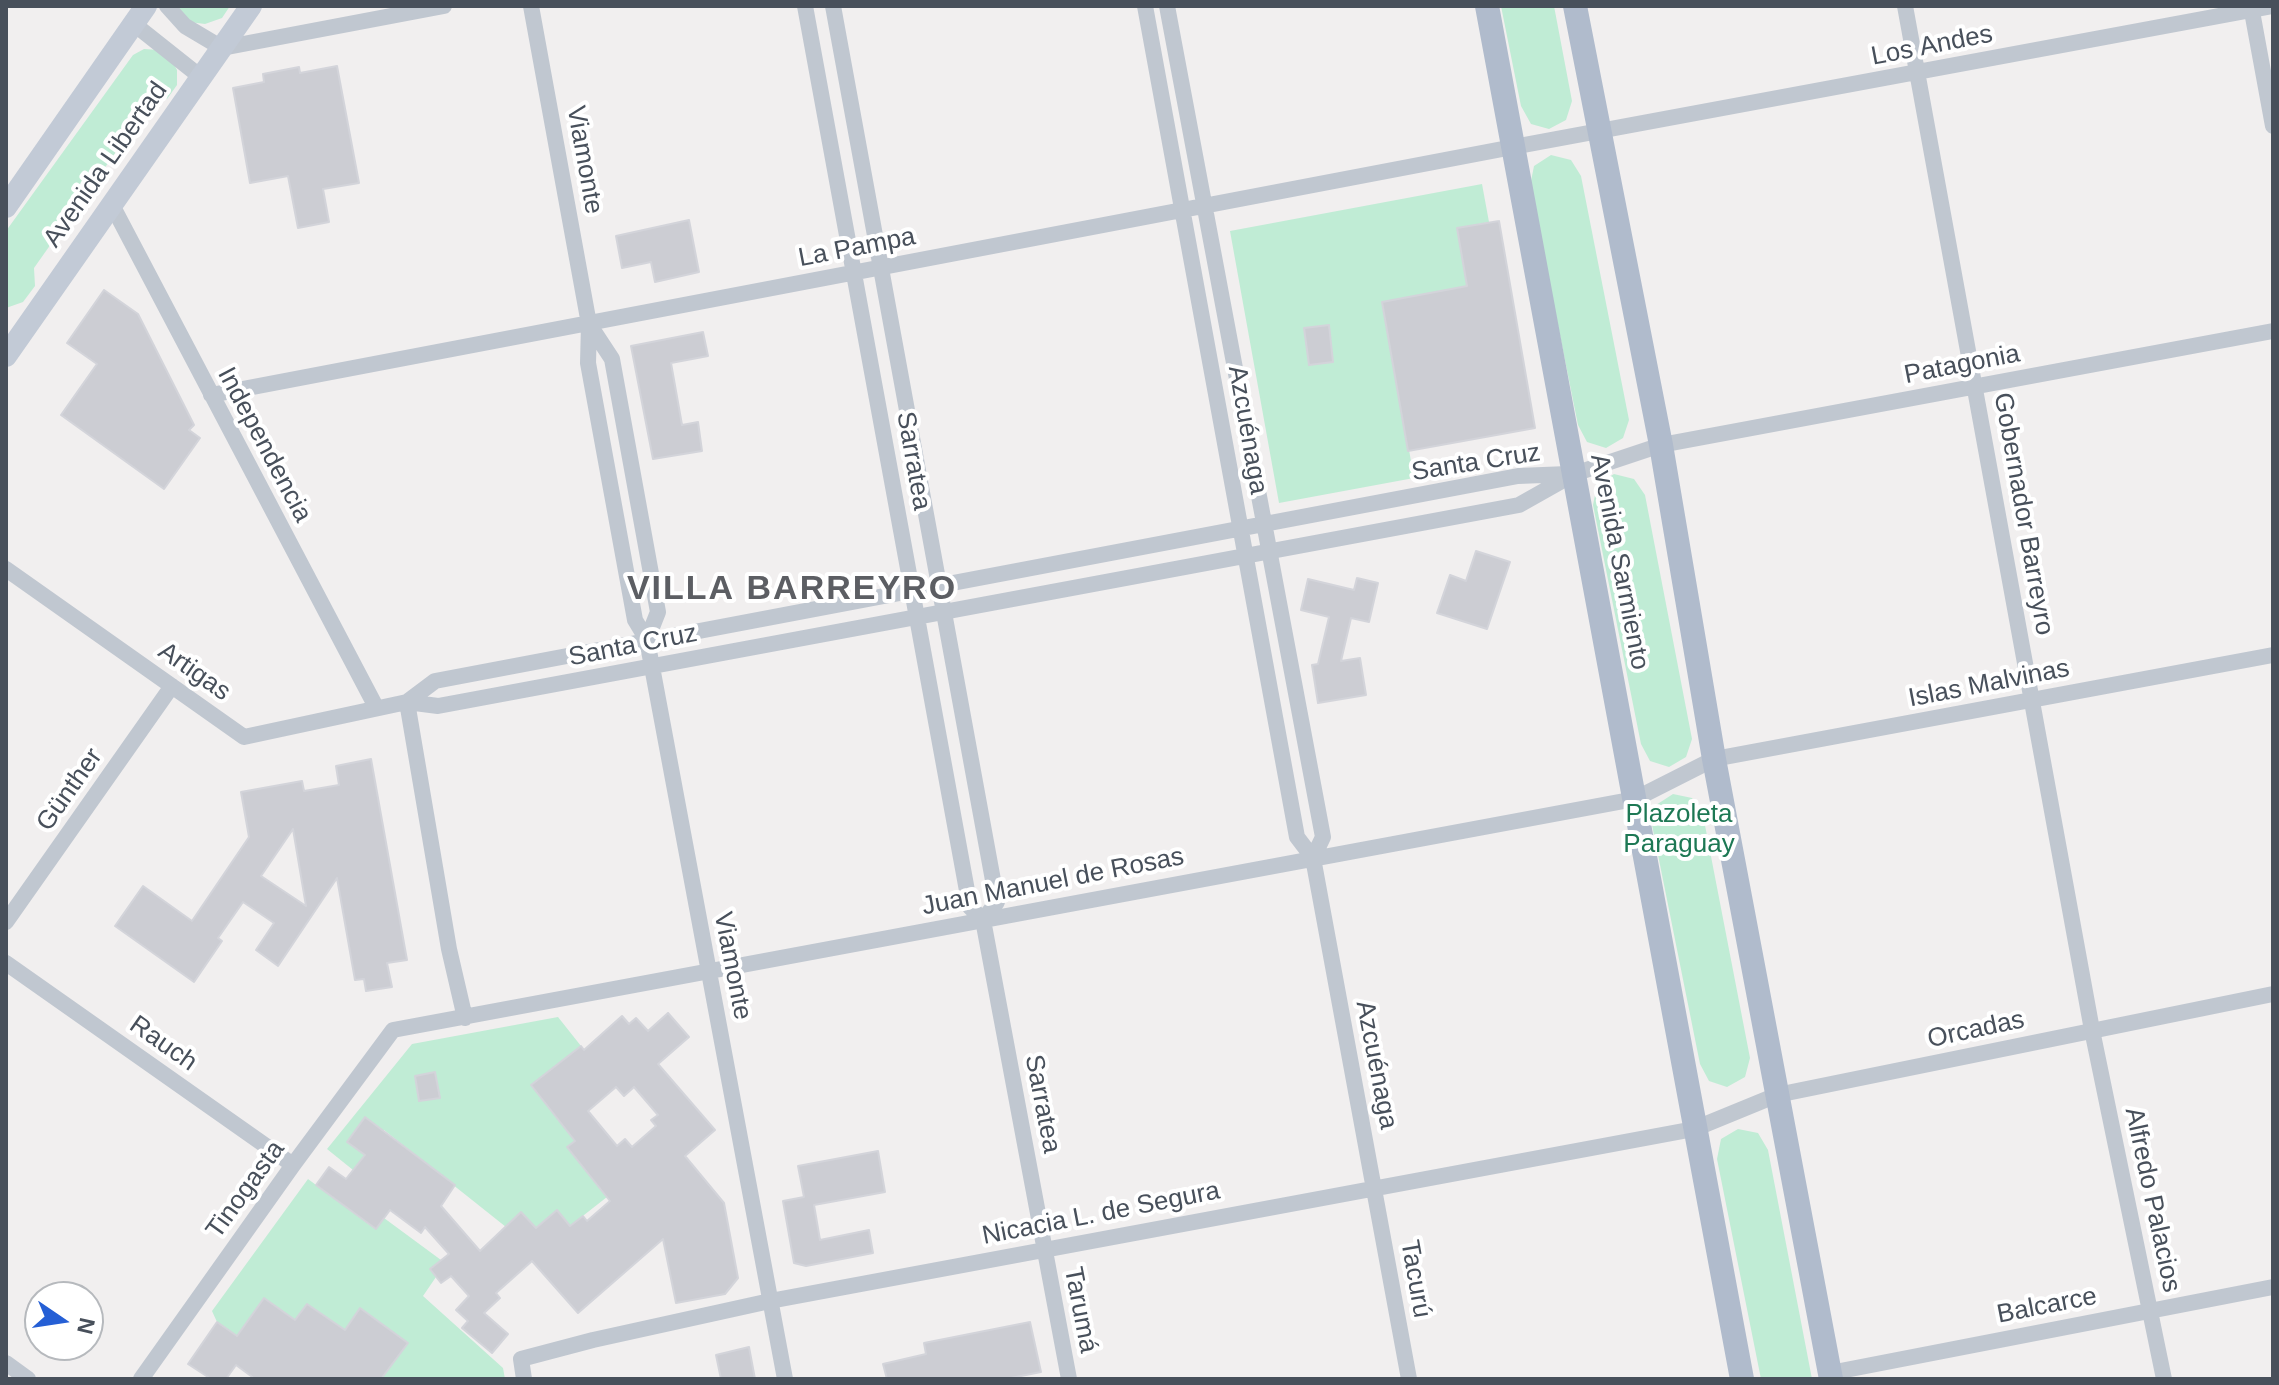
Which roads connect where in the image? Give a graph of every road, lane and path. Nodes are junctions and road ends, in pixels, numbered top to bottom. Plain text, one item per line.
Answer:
1 (167, 6) edge
2 (251, 6) edge
3 (444, 6) edge
4 (531, 6) edge
5 (805, 6) edge
6 (833, 6) edge
7 (1145, 6) edge
8 (1167, 6) edge
9 (1487, 6) edge
10 (1575, 6) edge
11 (1905, 6) edge
12 (2273, 6) edge
13 (2251, 8) edge
14 (140, 15) edge
15 (222, 48) junction
16 (1918, 73) junction
17 (202, 78) junction
18 (2273, 126) edge
19 (1600, 132) junction
20 (1513, 147) junction
21 (112, 205) junction
22 (6, 207) edge
23 (1205, 207) junction
24 (1182, 211) junction
25 (881, 269) junction
26 (854, 274) junction
27 (589, 324) junction
28 (2273, 331) edge
29 (7, 354) edge
30 (1975, 387) junction
31 (211, 395) junction
32 (1661, 445) junction
33 (1574, 474) junction
34 (1265, 524) junction
35 (1240, 529) junction
36 (1270, 552) junction
37 (1245, 556) junction
38 (6, 569) edge
39 (939, 585) junction
40 (912, 591) junction
41 (944, 612) junction
42 (917, 617) junction
43 (647, 640) junction
44 (2273, 655) edge
45 (652, 667) junction
46 (172, 686) junction
47 (2032, 700) junction
48 (407, 702) junction
49 (376, 707) junction
50 (1714, 759) junction
51 (1635, 799) junction
52 (1313, 858) junction
53 (983, 920) junction
54 (6, 922) edge
55 (6, 963) edge
56 (709, 972) junction
57 (2273, 994) edge
58 (465, 1018) junction
59 (393, 1030) joint
60 (2092, 1030) junction
61 (1777, 1095) junction
62 (1694, 1129) junction
63 (293, 1165) junction
64 (1374, 1187) junction
65 (1044, 1249) junction
66 (2273, 1287) edge
67 (770, 1301) junction
68 (2151, 1311) junction
69 (6, 1363) edge
70 (1831, 1376) edge
71 (28, 1379) edge
72 (141, 1379) edge
73 (524, 1379) edge
74 (785, 1379) edge
75 (1069, 1379) edge
76 (1409, 1379) edge
77 (1742, 1379) edge
78 (2164, 1379) edge

1 - 15 street
2 - 15 main road, Avenida Libertad
3 - 15 street
4 - 27 street, Viamonte
5 - 26 street, Sarratea
6 - 25 street, Sarratea
7 - 24 street, Azcuénaga
8 - 23 street, Azcuénaga
9 - 20 main road, Avenida Sarmiento
10 - 19 main road
11 - 16 street, Gobernador Barreyro
12 - 13 street, Los Andes
13 - 16 street, Los Andes
13 - 18 street
14 - 17 street
14 - 22 main road
15 - 17 main road, Avenida Libertad
16 - 19 street, Los Andes
16 - 30 street, Gobernador Barreyro
17 - 21 main road, Avenida Libertad
19 - 20 street, Los Andes
19 - 32 main road
20 - 23 street, La Pampa
20 - 33 main road, Avenida Sarmiento
21 - 29 main road, Avenida Libertad
21 - 31 street, Independencia
23 - 24 street, La Pampa
23 - 34 street, Azcuénaga
24 - 25 street, La Pampa
24 - 35 street, Azcuénaga
25 - 26 street, La Pampa
25 - 39 street, Sarratea
26 - 27 street, La Pampa
26 - 40 street, Sarratea
27 - 31 street, La Pampa
27 - 43 street, Viamonte
27 - 43 street, Viamonte
28 - 30 street, Patagonia
30 - 32 street, Patagonia
30 - 47 street, Gobernador Barreyro
31 - 49 street, Independencia
32 - 33 street, Patagonia
32 - 50 main road
33 - 34 street, Santa Cruz
33 - 36 street, Santa Cruz
33 - 51 main road, Avenida Sarmiento
34 - 35 street, Santa Cruz
34 - 36 street, Azcuénaga
35 - 37 street, Azcuénaga
35 - 39 street, Santa Cruz
36 - 37 street, Santa Cruz
36 - 52 street, Azcuénaga
37 - 41 street, Santa Cruz
37 - 52 street, Azcuénaga
38 - 46 street, Artigas
39 - 40 street, Santa Cruz
39 - 41 street, Sarratea
40 - 42 street, Sarratea
40 - 43 street, Santa Cruz
41 - 42 street, Santa Cruz
41 - 53 street, Sarratea
42 - 45 street, Santa Cruz
42 - 53 street, Sarratea
43 - 45 street, Viamonte
43 - 48 street, Santa Cruz
44 - 47 street, Islas Malvinas
45 - 48 street, Santa Cruz
45 - 56 street, Viamonte
46 - 49 street, Artigas
46 - 54 street, Günther
47 - 50 street, Islas Malvinas
47 - 60 street, Gobernador Barreyro
48 - 49 street, Santa Cruz
48 - 58 street
50 - 51 street, Juan Manuel de Rosas
50 - 61 main road
51 - 52 street, Juan Manuel de Rosas
51 - 62 main road, Avenida Sarmiento
52 - 53 street, Juan Manuel de Rosas
52 - 64 street, Azcuénaga
53 - 56 street, Juan Manuel de Rosas
53 - 65 street, Sarratea
55 - 63 street, Rauch
56 - 58 street, Juan Manuel de Rosas
56 - 67 street, Viamonte
57 - 60 street, Orcadas
58 - 59 street, Juan Manuel de Rosas
59 - 63 street, Tinogasta
60 - 61 street, Orcadas
60 - 68 street, Alfredo Palacios
61 - 62 street, Orcadas
61 - 70 main road
62 - 64 street, Nicacia L. de Segura
62 - 77 main road, Avenida Sarmiento
63 - 72 street, Tinogasta
64 - 65 street, Nicacia L. de Segura
64 - 76 street, Tacurú
65 - 67 street, Nicacia L. de Segura
65 - 75 street, Tarumá
66 - 68 street, Balcarce
67 - 73 street, Nicacia L. de Segura
67 - 74 street, Viamonte
68 - 70 street, Balcarce
68 - 78 street, Alfredo Palacios
69 - 71 street

